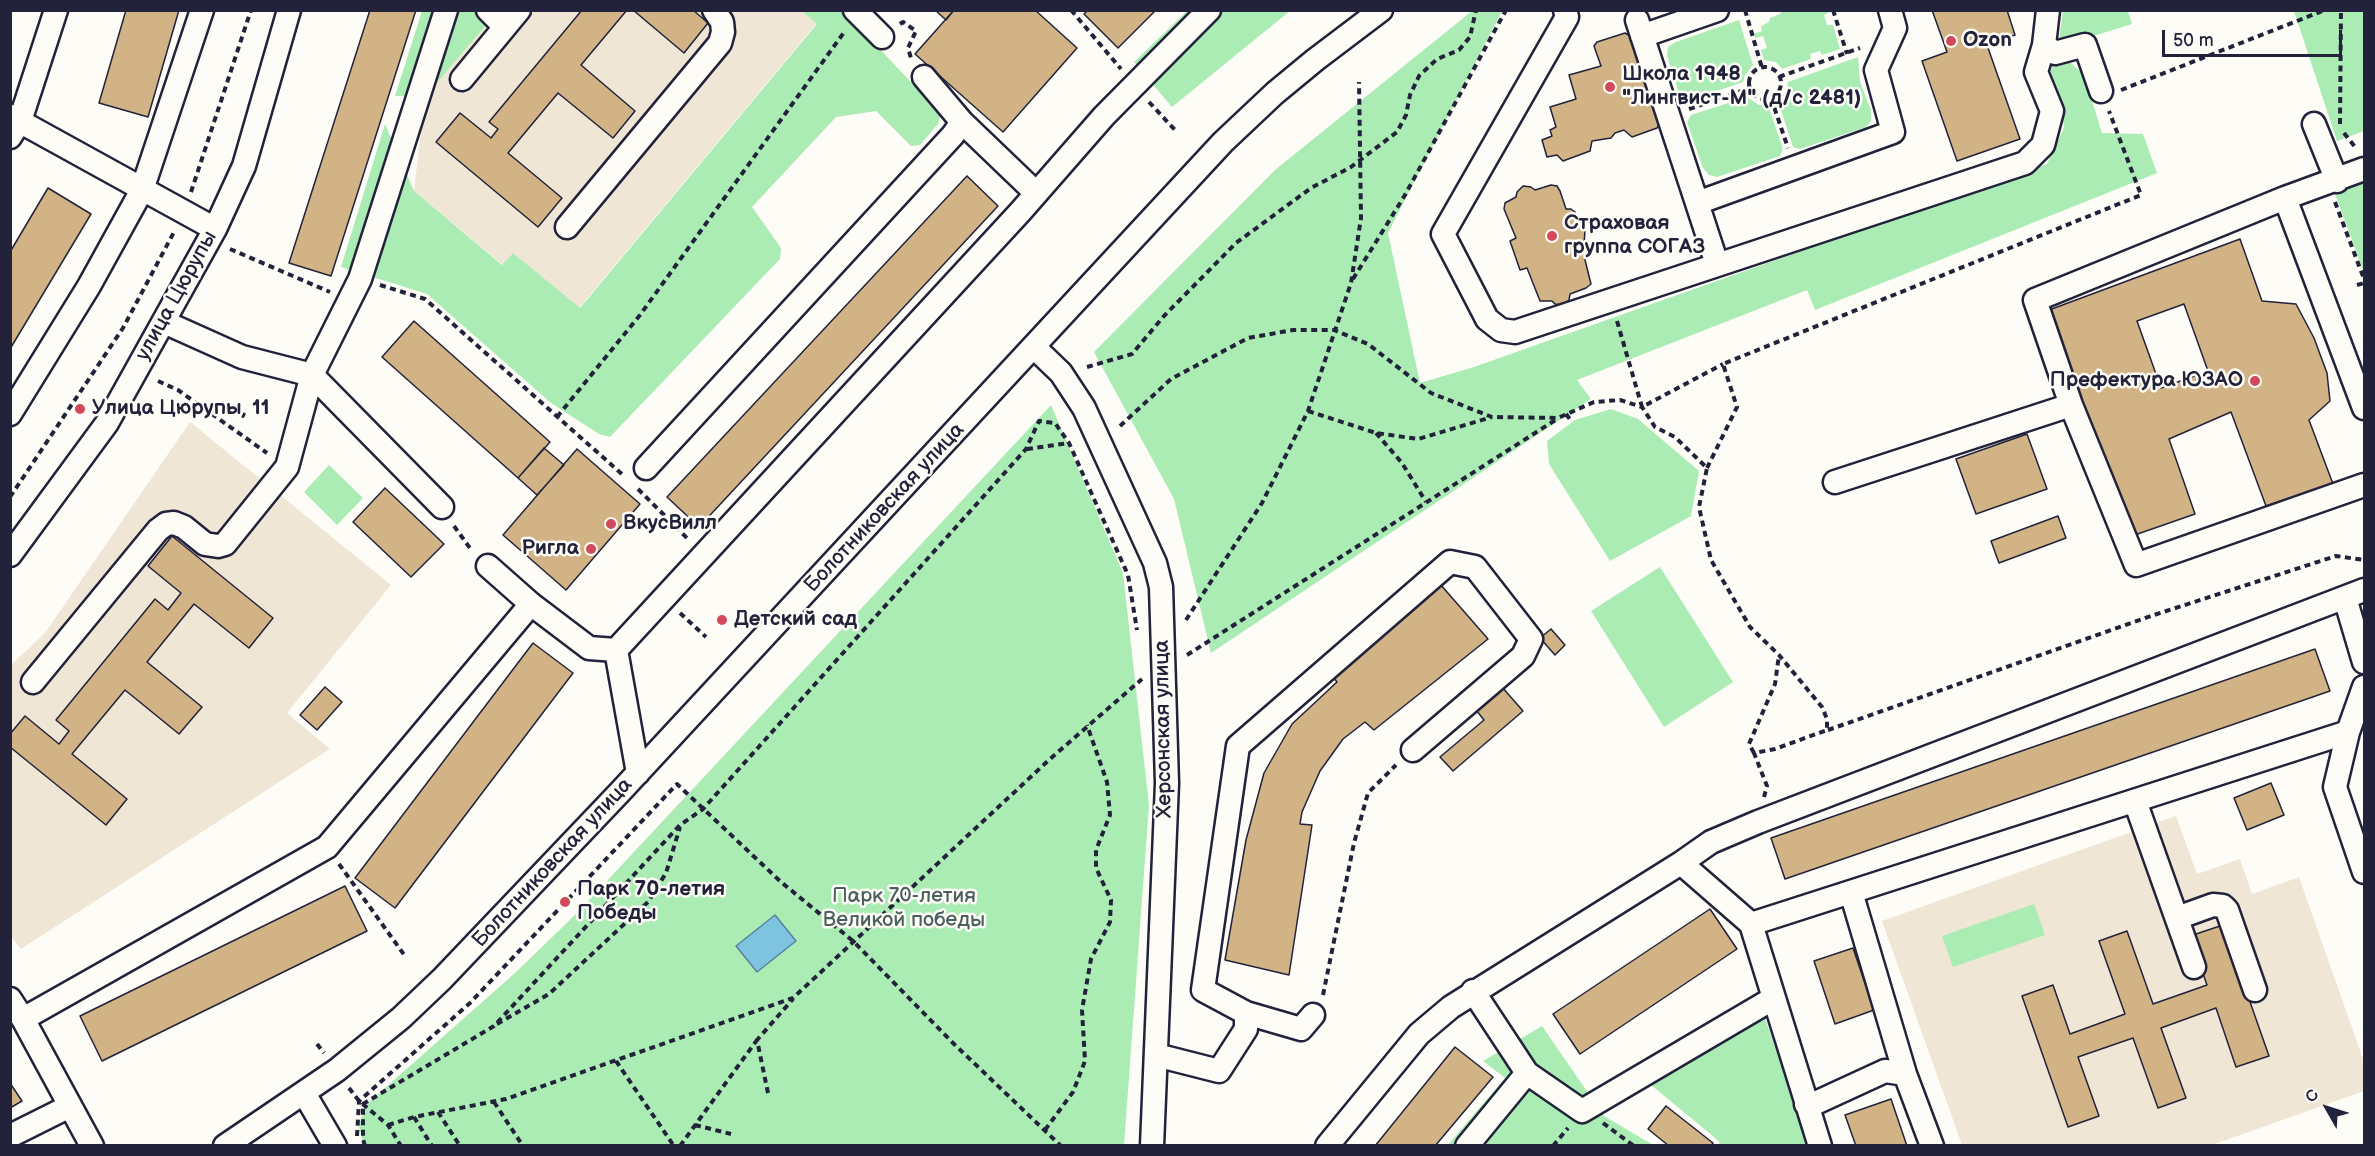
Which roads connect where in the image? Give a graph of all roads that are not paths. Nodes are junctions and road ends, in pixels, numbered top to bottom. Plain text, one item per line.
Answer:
1 (56, 10) edge
2 (202, 10) edge
3 (289, 10) edge
4 (446, 10) edge
5 (488, 10) edge
6 (714, 10) edge
7 (1209, 10) edge
8 (1381, 10) edge
9 (1565, 10) edge
10 (1717, 10) edge
11 (1890, 10) edge
12 (2048, 10) edge
13 (856, 12) edge
14 (512, 19) edge
15 (882, 37) road end
16 (2044, 45) junction
17 (924, 77) road end
18 (462, 78) dead end
19 (2108, 97) road end
20 (962, 122) junction
21 (14, 124) edge
22 (2314, 124) dead end
23 (2361, 160) edge
24 (2333, 182) junction
25 (142, 190) junction
26 (1036, 193) junction
27 (2285, 198) junction
28 (1697, 202) junction
29 (567, 227) dead end
30 (214, 229) junction
31 (1717, 264) junction
32 (164, 322) junction
33 (1034, 347) junction
34 (312, 375) junction
35 (2071, 405) junction
36 (2364, 408) edge
37 (10, 414) edge
38 (646, 468) dead end
39 (1835, 482) dead end
40 (2364, 485) edge
41 (442, 507) road end
42 (10, 555) edge
43 (488, 566) road end
44 (2355, 594) edge
45 (531, 604) junction
46 (616, 650) junction
47 (2364, 662) edge
48 (33, 682) dead end
49 (2364, 687) edge
50 (2348, 732) junction
51 (1413, 750) road end
52 (638, 773) junction
53 (2135, 801) junction
54 (1681, 863) junction
55 (2364, 872) edge
56 (1851, 892) junction
57 (2177, 918) junction
58 (1751, 924) junction
59 (2194, 968) dead end
60 (2255, 990) dead end
61 (1473, 991) junction
62 (1774, 998) junction
63 (10, 999) edge
64 (1246, 1013) junction
65 (1313, 1015) road end
66 (23, 1018) junction
67 (1156, 1055) junction
68 (1527, 1073) junction
69 (1905, 1074) junction
70 (304, 1093) junction
71 (1806, 1104) junction
72 (70, 1106) junction
73 (10, 1136) edge
74 (92, 1146) edge
75 (225, 1146) edge
76 (335, 1146) edge
77 (1152, 1146) edge
78 (1328, 1146) edge
79 (1467, 1146) edge
80 (1820, 1146) edge
81 (1932, 1146) edge

1 - 21 street
2 - 25 street
3 - 30 street, улица Цюрупы
4 - 34 street
5 - 14 street
6 - 29 street
7 - 26 street
8 - 33 street, Болотниковская улица
9 - 31 street
10 - 28 street
11 - 28 street
12 - 16 street
13 - 15 street
14 - 18 street
16 - 19 street
16 - 31 street
17 - 20 street
20 - 26 street
20 - 38 street
21 - 25 street
22 - 24 street
23 - 24 street
24 - 27 street
25 - 30 street
25 - 37 street
26 - 46 street
27 - 35 street
27 - 36 street
28 - 31 street
30 - 32 street, улица Цюрупы
32 - 34 street
32 - 42 street, улица Цюрупы
33 - 52 street, Болотниковская улица
33 - 67 street, Херсонская улица
34 - 41 street
34 - 48 street
35 - 39 street
35 - 40 street
43 - 45 street
44 - 47 street
44 - 54 street
45 - 46 street
45 - 66 street
46 - 52 street
49 - 50 street
50 - 53 street
50 - 55 street
51 - 64 street
52 - 70 street, Болотниковская улица
53 - 56 street
53 - 57 street
54 - 58 street
54 - 61 street
56 - 58 street
56 - 69 street
57 - 59 street
57 - 60 street
58 - 62 street
61 - 68 street
61 - 78 street
62 - 68 street
62 - 71 street
63 - 66 street
64 - 65 street
64 - 67 street
66 - 72 street
67 - 77 street, Херсонская улица
68 - 79 street
69 - 71 street
69 - 81 street
70 - 75 street, Болотниковская улица
70 - 76 street
71 - 80 street
72 - 73 street
72 - 74 street

